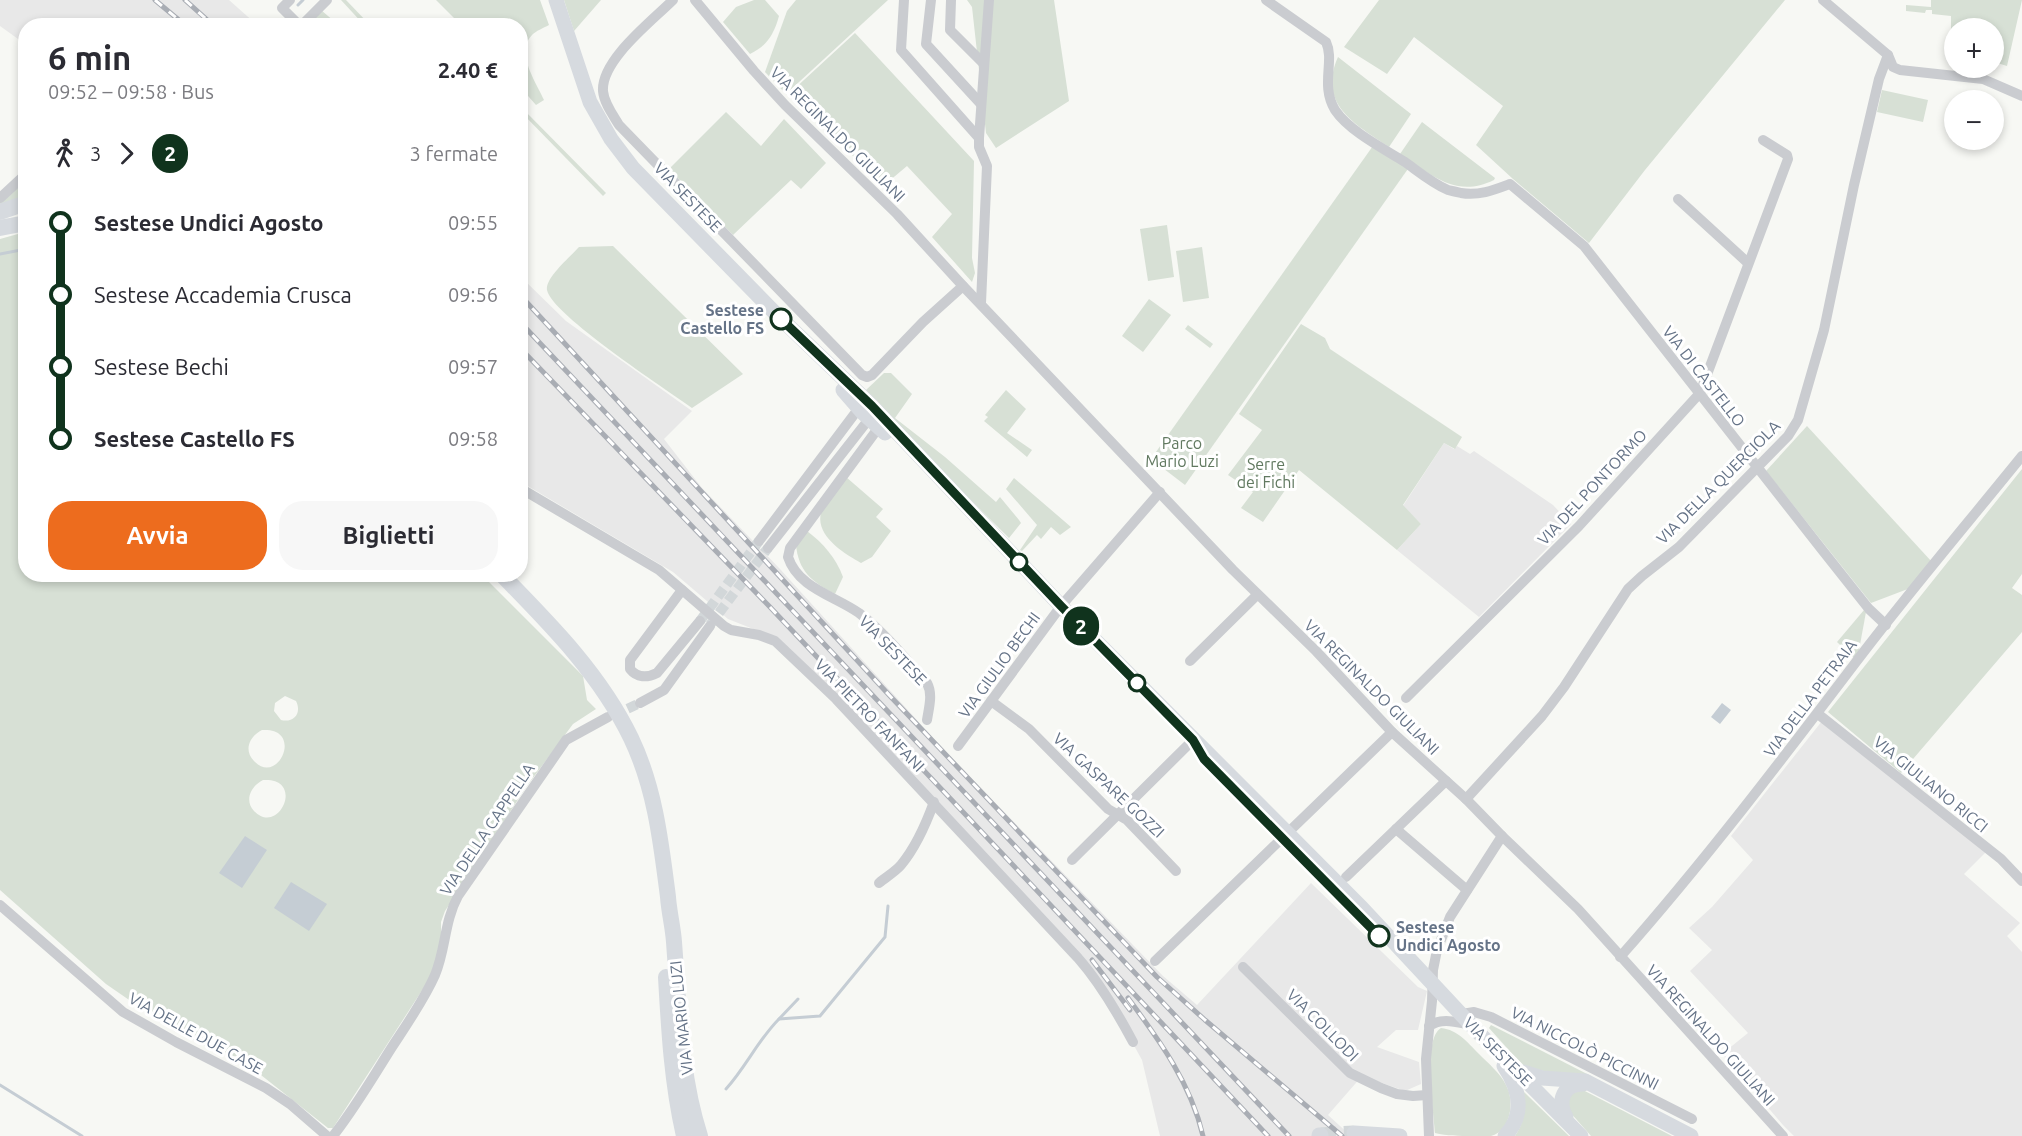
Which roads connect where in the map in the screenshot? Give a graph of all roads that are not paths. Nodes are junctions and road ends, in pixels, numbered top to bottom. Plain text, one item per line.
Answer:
1 (290, 0) edge
2 (327, 0) edge
3 (556, 0) edge
4 (673, 0) edge
5 (695, 0) edge
6 (904, 0) edge
7 (931, 0) edge
8 (951, 0) edge
9 (989, 0) edge
10 (1266, 0) edge
11 (1823, 0) edge
12 (292, 18) edge
13 (308, 18) edge
14 (1888, 55) junction
15 (984, 64) junction
16 (2022, 96) edge
17 (981, 104) junction
18 (979, 138) junction
19 (1763, 140) dead end
20 (18, 181) edge
21 (0, 198) edge
22 (1678, 199) dead end
23 (18, 206) edge
24 (0, 212) edge
25 (1748, 263) junction
26 (963, 286) junction
27 (981, 303) junction
28 (800, 336) junction
29 (840, 375) junction
30 (1700, 393) junction
31 (868, 417) junction
32 (902, 437) junction
33 (2022, 456) edge
34 (1756, 467) junction
35 (1160, 492) junction
36 (528, 493) edge
37 (964, 503) junction
38 (764, 544) tunnel mouth
39 (509, 582) edge
40 (682, 590) junction
41 (1257, 595) junction
42 (1061, 606) junction
43 (1886, 625) junction
44 (1190, 661) dead end
45 (1406, 698) dead end
46 (992, 701) junction
47 (640, 703) tunnel mouth
48 (1818, 714) junction
49 (608, 717) tunnel mouth
50 (927, 720) dead end
51 (1392, 732) junction
52 (1193, 740) junction
53 (958, 746) dead end
54 (1446, 781) junction
55 (1466, 799) junction
56 (934, 802) junction
57 (1118, 815) junction
58 (1396, 829) junction
59 (1285, 836) junction
60 (1502, 837) junction
61 (1072, 860) dead end
62 (1176, 871) dead end
63 (1346, 877) dead end
64 (2022, 881) edge
65 (879, 883) dead end
66 (1467, 890) junction
67 (668, 899) junction
68 (0, 905) edge
69 (1620, 957) junction
70 (1155, 961) dead end
71 (1243, 967) dead end
72 (1432, 982) junction
73 (1472, 1025) junction
74 (1429, 1026) junction
75 (1132, 1041) dead end
76 (1515, 1069) junction
77 (1601, 1089) junction
78 (1427, 1095) junction
79 (1692, 1119) dead end
80 (1577, 1132) edge
81 (1354, 1133) dead end
82 (327, 1136) edge
83 (333, 1136) edge
84 (684, 1136) edge
85 (700, 1136) edge
86 (1400, 1136) edge
87 (1429, 1136) edge
88 (1505, 1136) edge
89 (1691, 1136) edge
90 (1783, 1136) edge

1 - 12 street
2 - 13 street
3 - 28 main road, VIA SESTESE
4 - 26 street, VIA SESTESE
5 - 26 street, VIA REGINALDO GIULIANI
6 - 18 street
7 - 17 street
8 - 15 street
9 - 15 street
10 - 30 street, VIA DI CASTELLO
11 - 14 street
14 - 16 street
14 - 34 street, VIA DELLA QUERCIOLA
15 - 17 street
17 - 18 street
18 - 27 street
19 - 25 street, VIA DEL PONTORMO
20 - 21 street
22 - 25 street
23 - 24 main road
25 - 30 street, VIA DEL PONTORMO
26 - 27 street, VIA REGINALDO GIULIANI
27 - 35 street, VIA REGINALDO GIULIANI
28 - 29 main road, VIA SESTESE
28 - 31 main road, VIA SESTESE
29 - 31 street
29 - 32 main road, VIA SESTESE
30 - 34 street, VIA DI CASTELLO
30 - 45 street, VIA DEL PONTORMO
31 - 32 street
31 - 37 main road, VIA SESTESE
31 - 38 street
31 - 50 street, VIA SESTESE
32 - 37 main road, VIA SESTESE
33 - 43 street, VIA DELLA PETRAIA
34 - 43 street, VIA DI CASTELLO
34 - 55 street, VIA DELLA QUERCIOLA
35 - 41 street, VIA REGINALDO GIULIANI
35 - 42 street, VIA GIULIO BECHI
36 - 40 street, VIA PIETRO FANFANI
37 - 42 main road, VIA SESTESE
39 - 67 main road, VIA MARIO LUZI
40 - 47 street
40 - 56 street, VIA PIETRO FANFANI
41 - 44 street
41 - 51 street, VIA REGINALDO GIULIANI
42 - 46 street, VIA GIULIO BECHI
42 - 52 main road, VIA SESTESE
43 - 48 street, VIA DELLA PETRAIA
46 - 53 street, VIA GIULIO BECHI
46 - 57 street, VIA GASPARE GOZZI
48 - 64 street, VIA GIULIANO RICCI
48 - 69 street, VIA DELLA PETRAIA
49 - 83 street, VIA DELLA CAPPELLA
51 - 54 street, VIA REGINALDO GIULIANI
51 - 59 street
52 - 57 street
52 - 59 main road, VIA SESTESE
54 - 55 street, VIA REGINALDO GIULIANI
54 - 58 street
55 - 60 street, VIA REGINALDO GIULIANI
56 - 65 street
56 - 75 street, VIA PIETRO FANFANI
57 - 61 street
57 - 62 street, VIA GASPARE GOZZI
58 - 63 street
58 - 66 street
59 - 70 street
59 - 72 main road, VIA SESTESE
60 - 66 street
60 - 69 street, VIA REGINALDO GIULIANI
66 - 72 street
67 - 84 main road, VIA MARIO LUZI
67 - 85 main road, VIA MARIO LUZI
68 - 82 street, VIA DELLE DUE CASE
69 - 90 street, VIA REGINALDO GIULIANI
71 - 78 street, VIA COLLODI
72 - 73 main road, VIA SESTESE
72 - 74 street
73 - 74 street
73 - 76 main road, VIA SESTESE
73 - 79 street, VIA NICCOLÒ PICCINNI
73 - 88 main road
74 - 78 street
76 - 77 main road
76 - 80 main road, VIA SESTESE
77 - 80 main road
77 - 89 main road
78 - 87 street
81 - 86 main road

